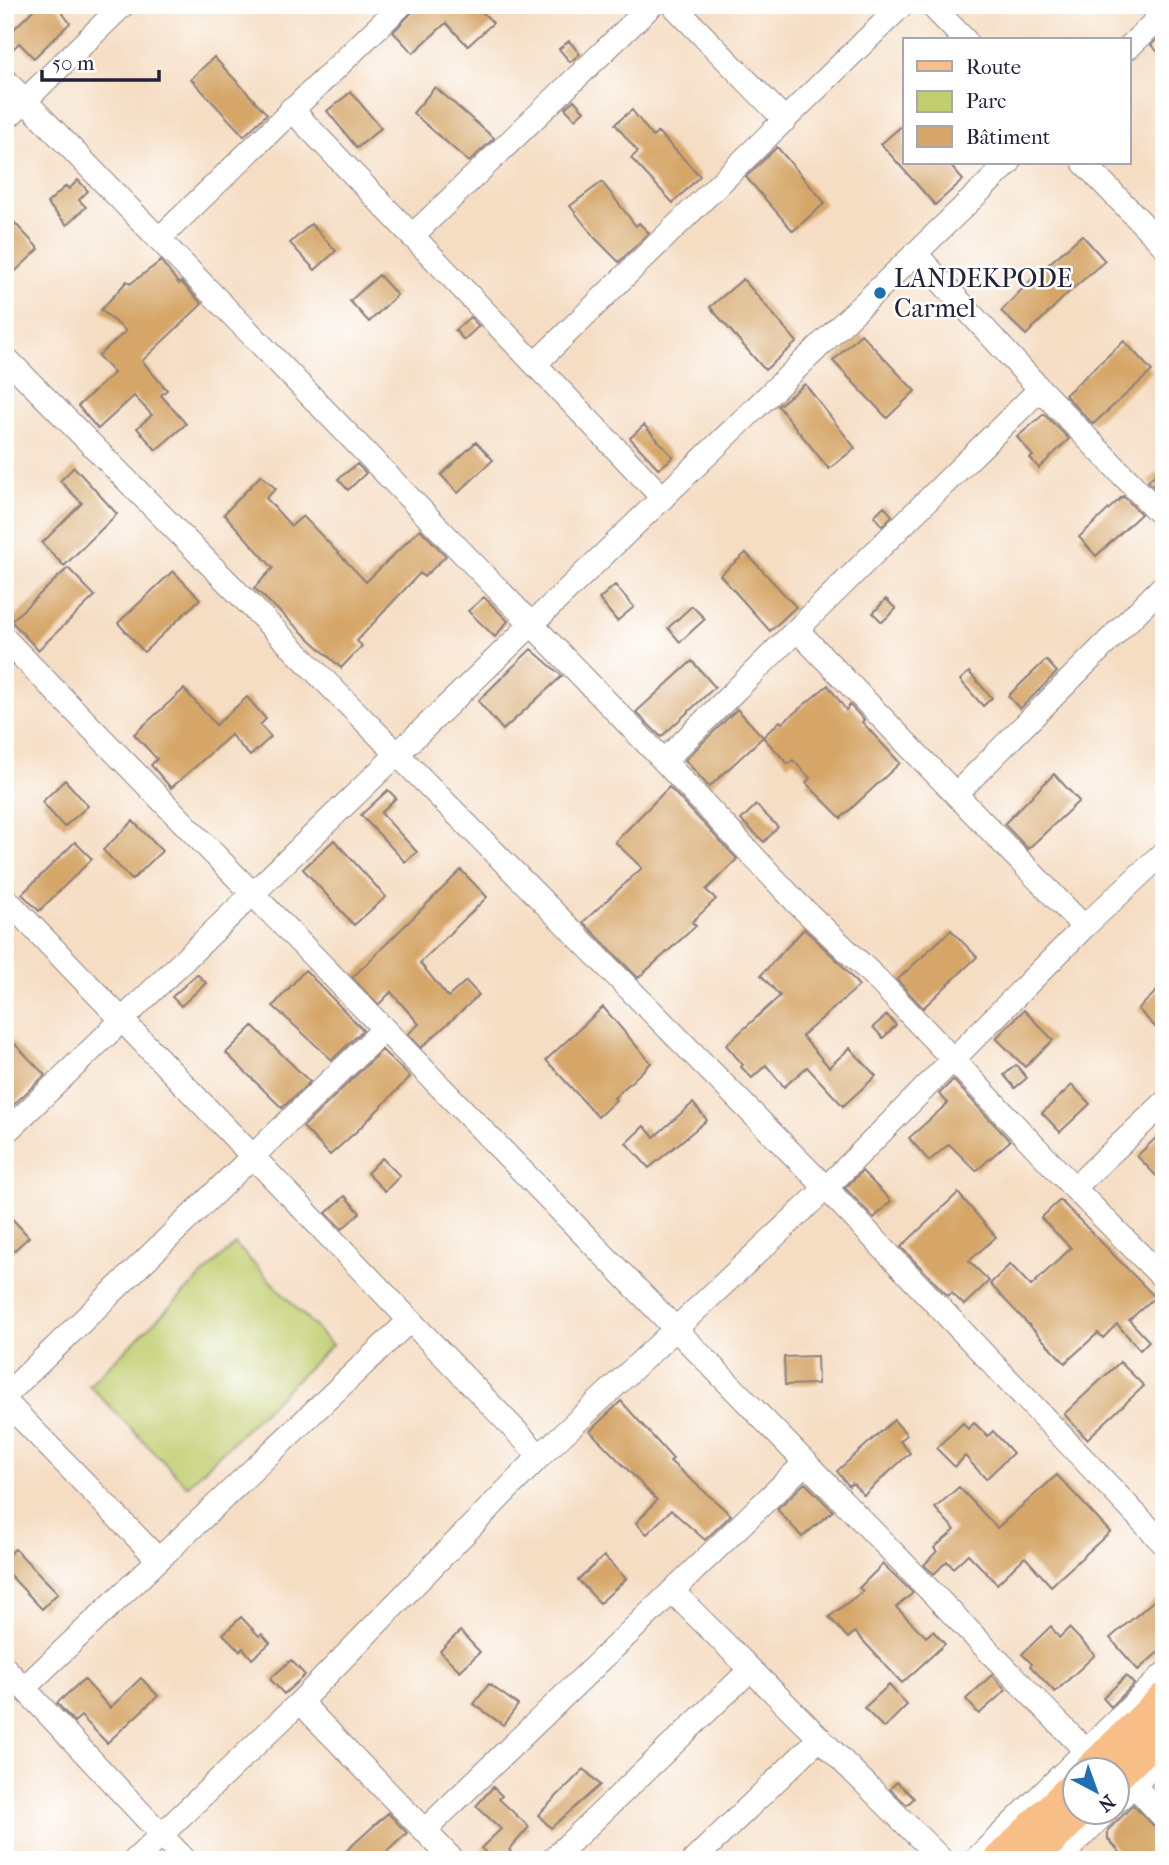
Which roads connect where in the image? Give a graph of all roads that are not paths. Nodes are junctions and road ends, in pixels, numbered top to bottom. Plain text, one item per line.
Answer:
1 (123, 5) edge
2 (401, 5) edge
3 (652, 5) edge
4 (673, 5) edge
5 (902, 5) edge
6 (931, 5) edge
7 (1164, 13) edge
8 (963, 38) edge
9 (1130, 46) edge
10 (5, 80) edge
11 (25, 101) junction
12 (291, 109) junction
13 (5, 120) edge
14 (785, 120) junction
15 (1008, 164) edge
16 (1085, 164) edge
17 (412, 236) junction
18 (159, 239) junction
19 (1164, 246) edge
20 (915, 253) junction
21 (5, 357) edge
22 (535, 364) junction
23 (1040, 389) junction
24 (663, 498) junction
25 (1164, 518) edge
26 (1164, 585) edge
27 (532, 624) junction
28 (797, 629) junction
29 (5, 639) edge
30 (396, 755) junction
31 (664, 761) junction
32 (956, 794) junction
33 (1164, 852) edge
34 (251, 895) junction
35 (5, 898) edge
36 (1084, 927) junction
37 (123, 1019) junction
38 (384, 1029) junction
39 (953, 1059) junction
40 (1164, 1103) edge
41 (5, 1133) edge
42 (254, 1156) junction
43 (826, 1188) junction
44 (1074, 1188) junction
45 (1164, 1279) edge
46 (410, 1320) junction
47 (676, 1329) junction
48 (5, 1398) edge
49 (540, 1456) junction
50 (806, 1462) junction
51 (1164, 1544) edge
52 (158, 1559) junction
53 (672, 1591) junction
54 (5, 1668) edge
55 (750, 1670) junction
56 (1164, 1674) edge
57 (24, 1688) junction
58 (1164, 1698) edge
59 (300, 1702) junction
60 (1164, 1732) edge
61 (820, 1738) junction
62 (1083, 1756) edge
63 (1091, 1756) edge
64 (1092, 1756) edge
65 (1164, 1756) edge
66 (1130, 1775) edge
67 (1130, 1778) edge
68 (1060, 1784) edge
69 (1130, 1786) edge
70 (1060, 1799) edge
71 (1164, 1818) edge
72 (1066, 1826) edge
73 (1092, 1826) edge
74 (424, 1831) junction
75 (161, 1836) junction
76 (135, 1860) edge
77 (185, 1860) edge
78 (453, 1860) edge
79 (552, 1860) edge
80 (694, 1860) edge
81 (942, 1860) edge
82 (975, 1860) edge
83 (998, 1860) edge
84 (1032, 1860) edge
85 (1058, 1860) edge

1 - 11 street
2 - 12 street
3 - 17 street
4 - 14 street
5 - 14 street
6 - 8 street
7 - 9 street
10 - 11 street
11 - 13 street
11 - 18 street
12 - 17 street
12 - 18 street
14 - 22 street
15 - 20 street
16 - 19 street
17 - 22 street
18 - 27 street
20 - 23 street
20 - 24 street
21 - 30 street
22 - 24 street
23 - 25 street
23 - 28 street
24 - 27 street
26 - 32 street
27 - 30 street
27 - 31 street
28 - 31 street
28 - 32 street
29 - 34 street
30 - 34 street
30 - 43 street
31 - 39 street
32 - 36 street
33 - 36 street
34 - 37 street
34 - 38 street
35 - 37 street
36 - 39 street
37 - 41 street
37 - 42 street
38 - 42 street
38 - 47 street
39 - 43 street
39 - 44 street
40 - 44 street
42 - 46 street
42 - 48 street
43 - 47 street
43 - 51 street
44 - 45 street
46 - 49 street
46 - 52 street
47 - 49 street
47 - 50 street
48 - 52 street
49 - 59 street
50 - 53 street
50 - 62 street
52 - 57 street
53 - 55 street
53 - 74 street
54 - 57 street
55 - 61 street
55 - 79 street
56 - 63 street
57 - 75 street
58 - 64 main road
59 - 74 street
59 - 75 street
60 - 66 main road
61 - 80 street
61 - 81 street
65 - 67 street
68 - 82 street
69 - 71 street
70 - 83 main road
72 - 84 main road
73 - 85 street
74 - 78 street
75 - 76 street
75 - 77 street

